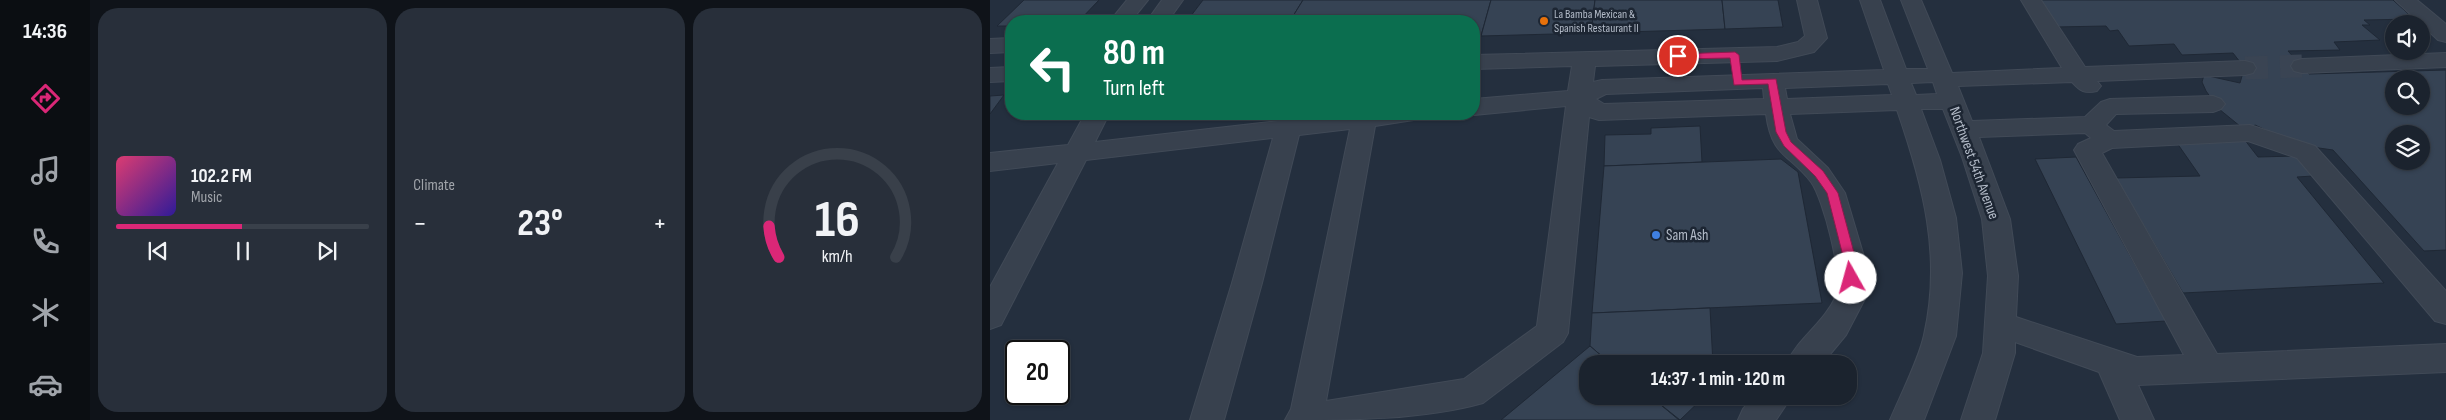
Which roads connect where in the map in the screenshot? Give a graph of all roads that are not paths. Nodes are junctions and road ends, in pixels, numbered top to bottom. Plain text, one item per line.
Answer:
1 (1138, 0) edge
2 (1172, 0) edge
3 (1807, 0) edge
4 (1870, 0) edge
5 (1911, 0) edge
6 (2031, 0) edge
7 (2405, 0) edge
8 (1125, 15) edge
9 (1161, 15) edge
10 (2446, 35) edge
11 (1005, 45) edge
12 (990, 46) edge
13 (1735, 55) junction
14 (1584, 59) junction
15 (2446, 60) edge
16 (1480, 62) edge
17 (2302, 66) tunnel mouth
18 (2245, 68) tunnel mouth
19 (1005, 74) edge
20 (990, 75) edge
21 (2078, 75) junction
22 (1896, 77) junction
23 (1737, 83) junction
24 (1946, 86) junction
25 (1775, 94) junction
26 (1579, 98) junction
27 (1906, 103) junction
28 (2213, 104) dead end
29 (1480, 106) edge
30 (1739, 107) junction
31 (2110, 107) junction
32 (1094, 120) edge
33 (1305, 120) edge
34 (1364, 120) edge
35 (1290, 121) edge
36 (1964, 129) junction
37 (2099, 133) junction
38 (1077, 152) junction
39 (990, 162) edge
40 (2446, 312) edge
41 (990, 316) edge
42 (2000, 324) junction
43 (1810, 355) edge
44 (2446, 358) edge
45 (2111, 362) junction
46 (2208, 368) junction
47 (1768, 405) edge
48 (1207, 420) edge
49 (1304, 420) edge
50 (1755, 420) edge
51 (1907, 420) edge
52 (1978, 420) edge
53 (2137, 420) edge

1 - 8 street
2 - 9 street
3 - 13 street
4 - 22 street
5 - 24 street, Northwest 54th Avenue
6 - 21 street
7 - 10 street
11 - 12 street
13 - 14 street
13 - 23 street
14 - 16 street
14 - 26 street
15 - 17 street
18 - 21 street
19 - 20 street
21 - 24 street
21 - 31 street
22 - 24 street
22 - 25 street
22 - 27 street
23 - 25 street
23 - 26 street
23 - 30 street
24 - 27 street
24 - 36 street, Northwest 54th Avenue
25 - 27 street
25 - 30 street
25 - 43 street
26 - 29 street
26 - 30 street
26 - 49 street
27 - 51 street
28 - 31 street
31 - 37 street
32 - 38 street
33 - 35 street
34 - 49 street
35 - 38 street
35 - 48 street
36 - 37 street
36 - 42 street, Northwest 54th Avenue
37 - 40 street
37 - 46 street
38 - 39 street
38 - 41 street
42 - 45 street
42 - 52 street, Northwest 54th Avenue
44 - 46 street
45 - 46 street
45 - 53 street
47 - 50 street

